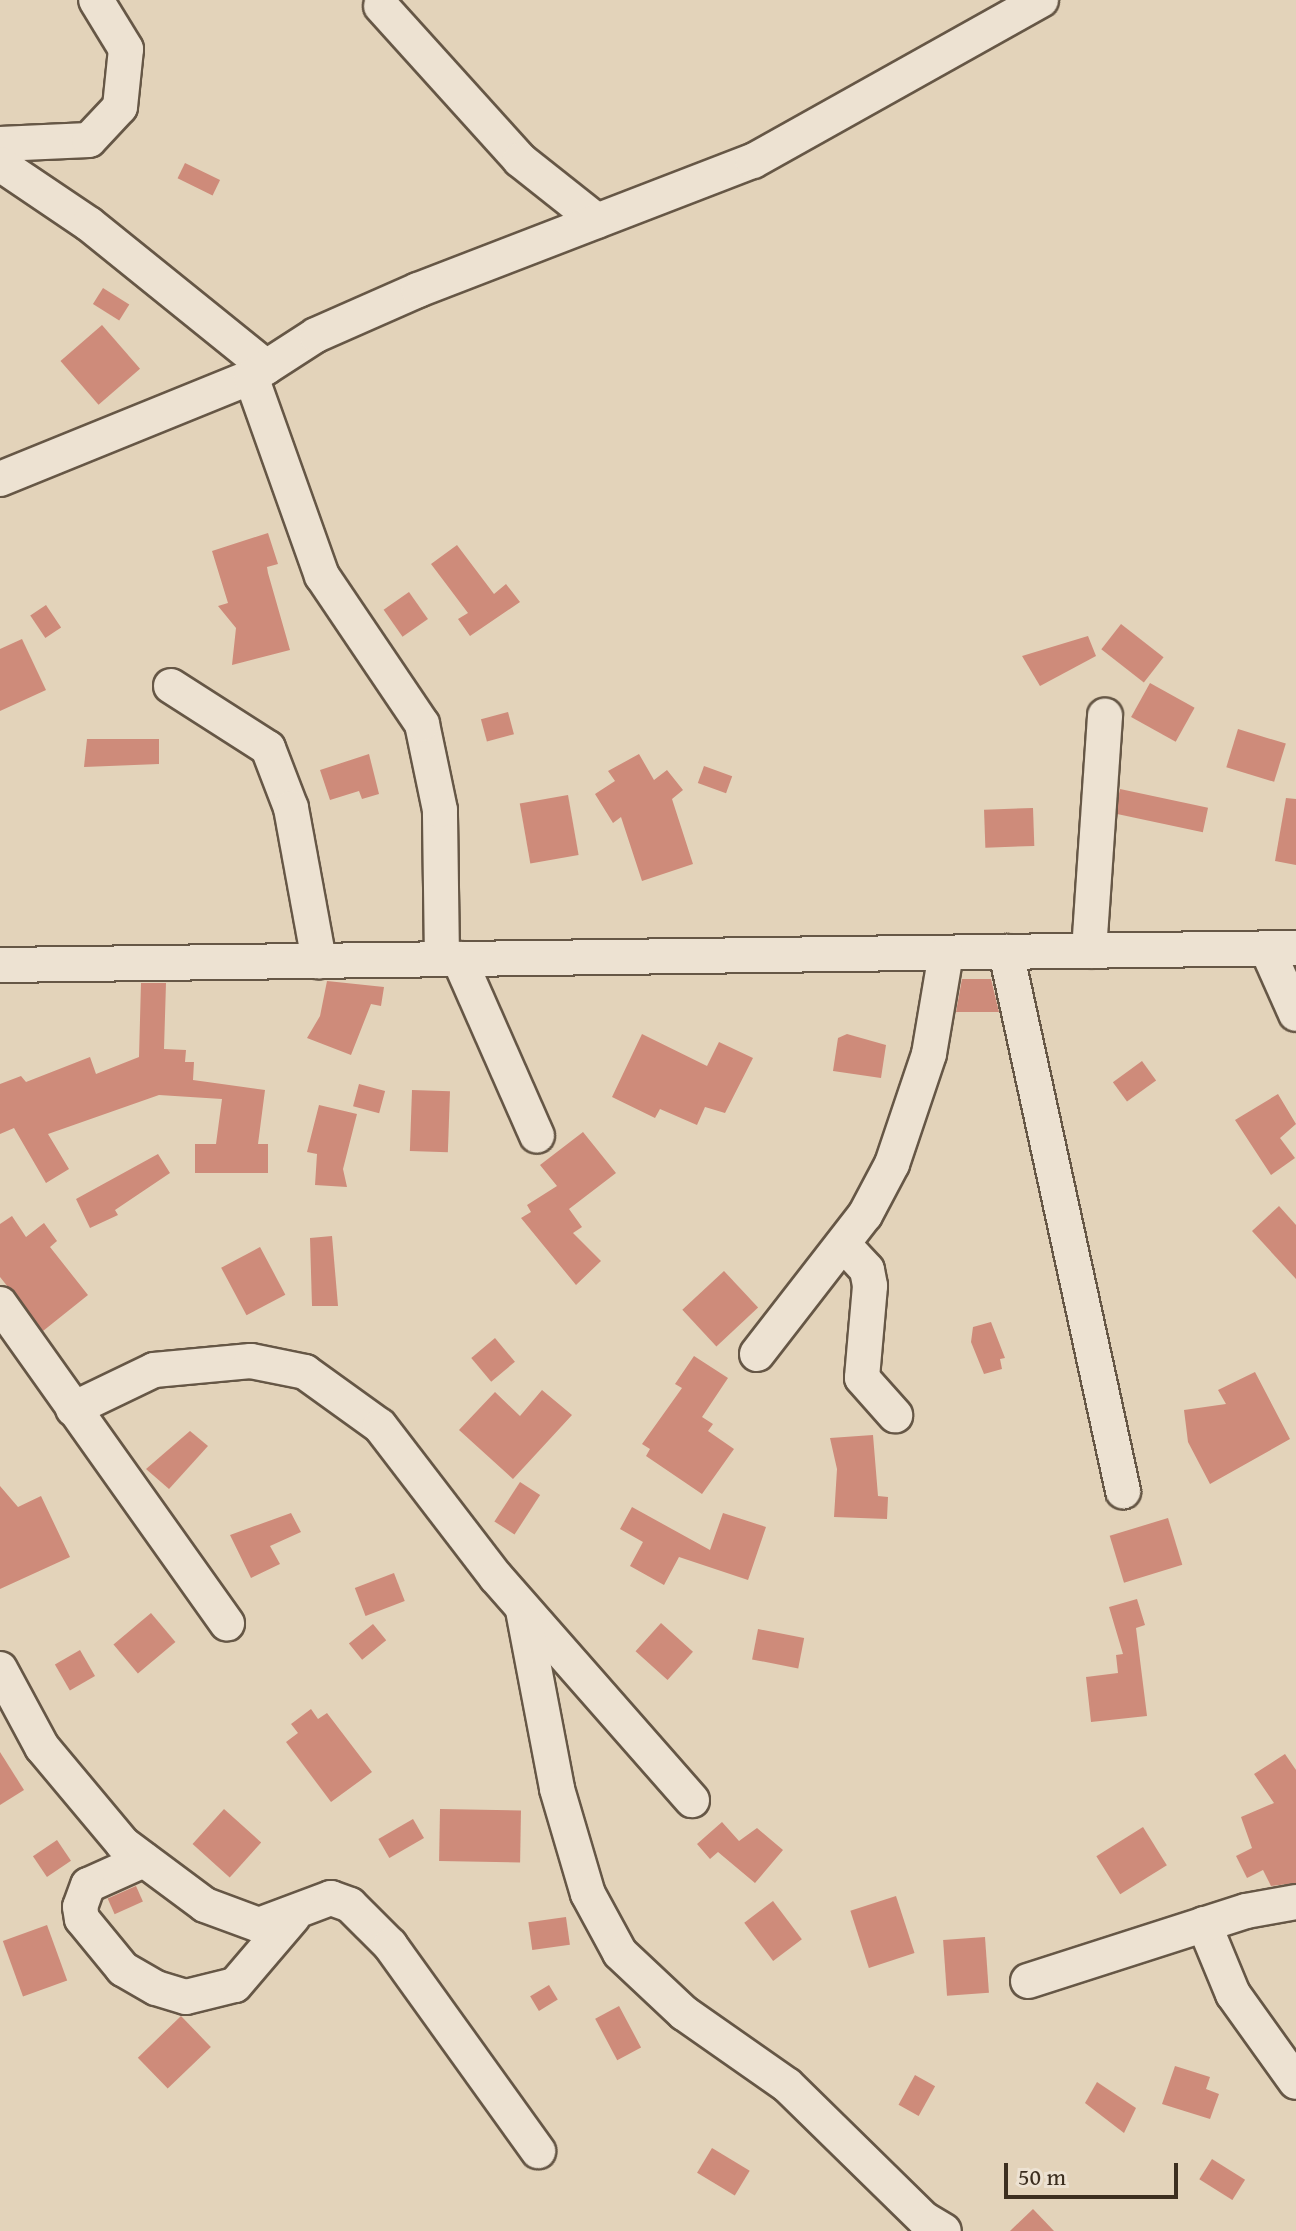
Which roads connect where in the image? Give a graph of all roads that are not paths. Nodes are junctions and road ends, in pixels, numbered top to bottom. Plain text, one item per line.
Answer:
1 (96, 0) edge
2 (1041, 0) edge
3 (381, 6) dead end
4 (0, 144) edge
5 (0, 164) edge
6 (597, 221) junction
7 (258, 372) junction
8 (0, 479) edge
9 (171, 686) dead end
10 (1105, 716) dead end
11 (1282, 948) edge
12 (1089, 951) junction
13 (1006, 952) junction
14 (946, 953) junction
15 (450, 959) junction
16 (319, 961) junction
17 (0, 965) edge
18 (1296, 1014) edge
19 (537, 1136) dead end
20 (843, 1244) junction
21 (0, 1304) edge
22 (757, 1354) dead end
23 (73, 1409) junction
24 (895, 1415) dead end
25 (1123, 1491) dead end
26 (523, 1607) junction
27 (227, 1624) dead end
28 (0, 1669) edge
29 (692, 1800) dead end
30 (144, 1860) junction
31 (1296, 1902) edge
32 (293, 1917) junction
33 (1204, 1924) junction
34 (1028, 1981) dead end
35 (1296, 2082) edge
36 (538, 2151) dead end
37 (944, 2231) edge

1 - 4 street
2 - 6 street
3 - 6 street
5 - 7 street
6 - 7 street
7 - 8 street
7 - 15 street
9 - 16 street
10 - 12 street
11 - 12 street
11 - 18 street
12 - 13 street
13 - 14 street
13 - 25 street
14 - 15 street
14 - 20 street
15 - 16 street
15 - 19 street
16 - 17 street
20 - 22 street
20 - 24 street
21 - 23 street
23 - 26 street
23 - 27 street
26 - 29 street
26 - 37 street
28 - 30 street
30 - 32 street
30 - 32 street
31 - 33 street
32 - 36 street
33 - 34 street
33 - 35 street

